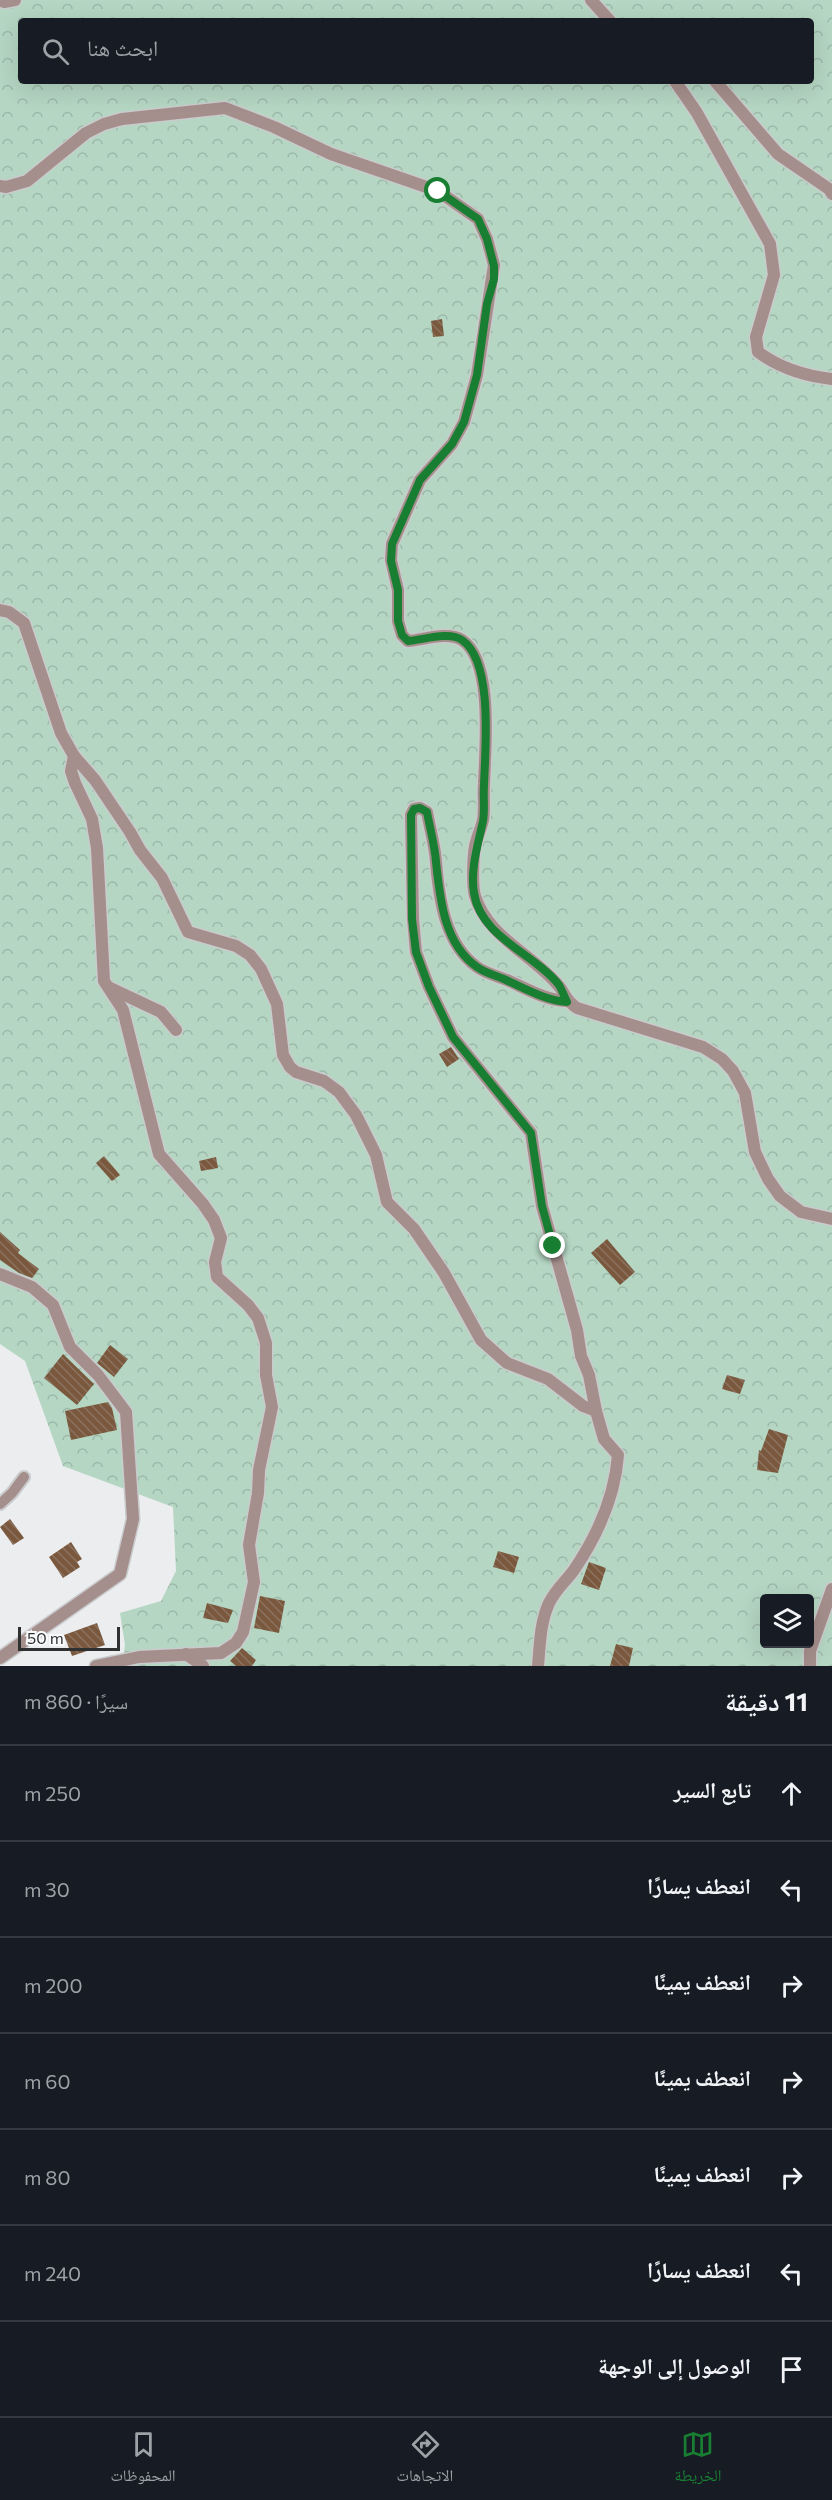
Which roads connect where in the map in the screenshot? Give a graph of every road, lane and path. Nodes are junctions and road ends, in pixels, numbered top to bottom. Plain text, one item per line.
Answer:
1 (1, 0) edge
2 (15, 0) edge
3 (591, 0) edge
4 (607, 18) edge
5 (677, 84) edge
6 (718, 84) edge
7 (0, 186) edge
8 (832, 194) edge
9 (832, 379) edge
10 (0, 610) edge
11 (74, 756) junction
12 (108, 988) junction
13 (567, 1002) junction
14 (176, 1030) dead end
15 (832, 1219) edge
16 (0, 1274) edge
17 (596, 1411) junction
18 (24, 1477) dead end
19 (0, 1504) edge
20 (832, 1589) edge
21 (186, 1654) junction
22 (0, 1658) edge
23 (96, 1666) edge
24 (203, 1666) edge
25 (538, 1666) edge
26 (810, 1666) edge

1 - 2 street
3 - 4 street
5 - 9 street
6 - 8 street
7 - 13 street
10 - 11 street
11 - 12 street
11 - 17 street
12 - 14 street
12 - 21 street
13 - 15 street
13 - 17 street
16 - 22 street
17 - 25 street
18 - 19 street
20 - 26 street
21 - 23 street
21 - 24 street

